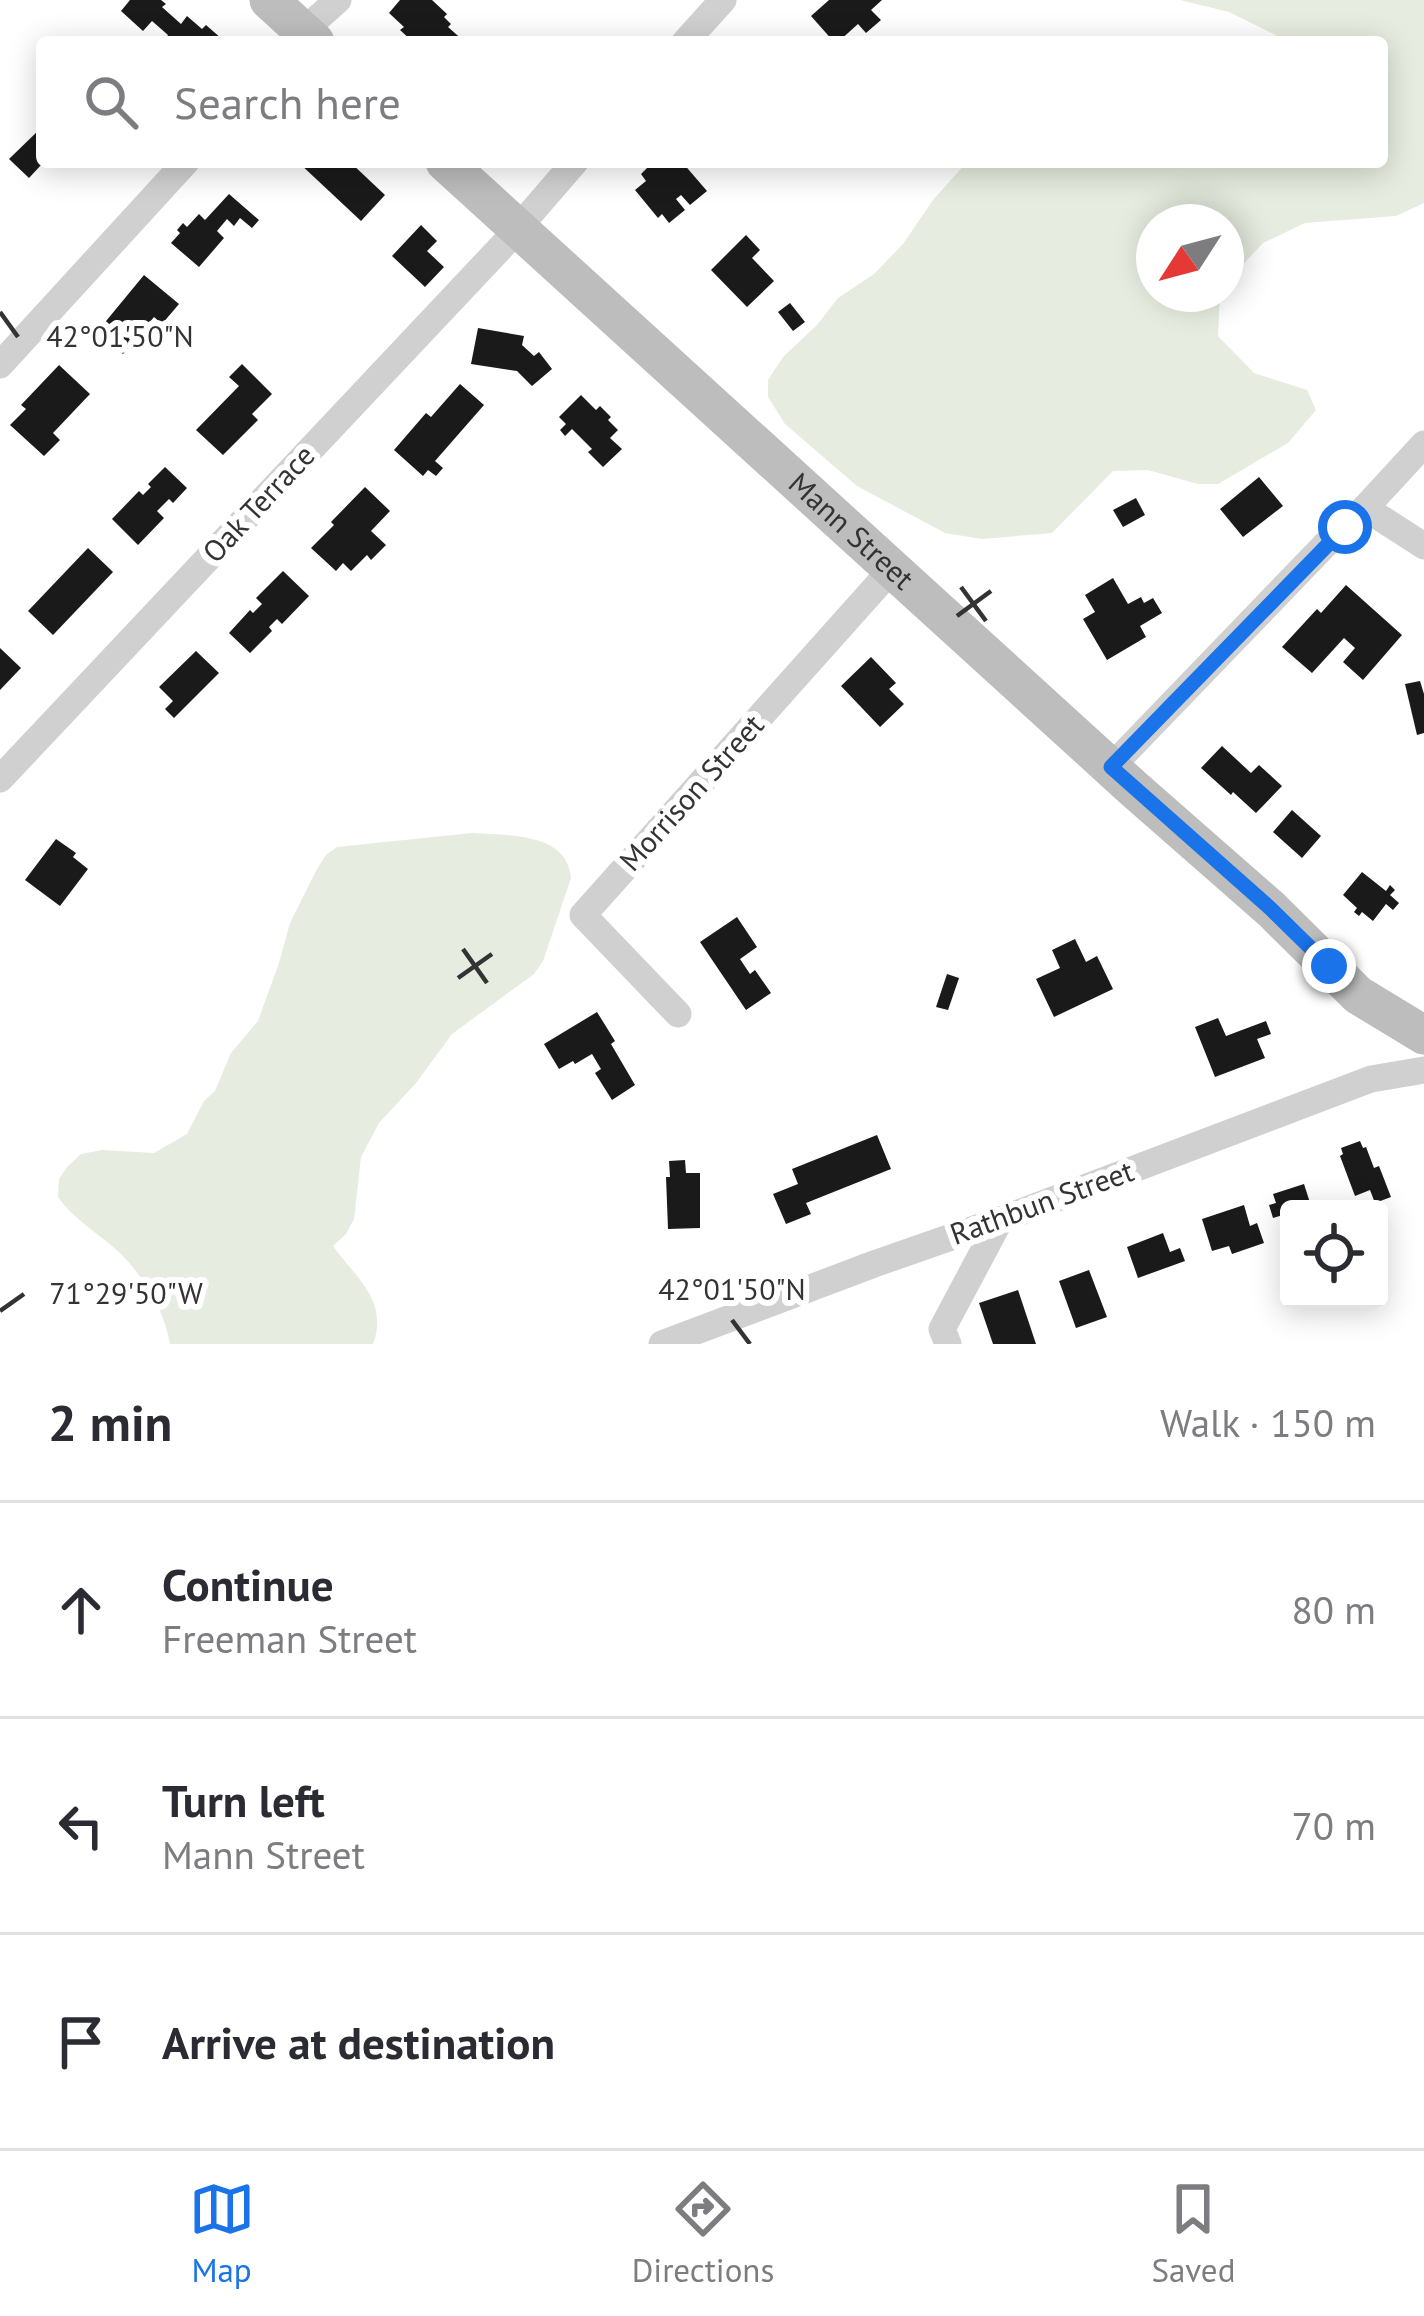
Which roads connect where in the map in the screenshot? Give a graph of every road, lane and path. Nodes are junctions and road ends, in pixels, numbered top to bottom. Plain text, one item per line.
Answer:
1 (269, 0) edge
2 (338, 0) edge
3 (723, 0) edge
4 (301, 36) edge
5 (305, 36) edge
6 (690, 36) edge
7 (181, 168) edge
8 (451, 168) edge
9 (570, 168) edge
10 (516, 228) junction
11 (0, 365) edge
12 (1424, 444) edge
13 (1365, 508) junction
14 (1424, 546) edge
15 (892, 568) junction
16 (1111, 767) junction
17 (0, 778) edge
18 (678, 1014) dead end
19 (1424, 1035) edge
20 (1424, 1070) edge
21 (1000, 1220) junction
22 (662, 1344) edge
23 (948, 1344) edge

1 - 4 street
2 - 5 street
3 - 6 street
7 - 11 street
8 - 10 street, Mann Street
9 - 10 street, Oak Terrace
10 - 15 street, Mann Street
10 - 17 street, Oak Terrace
12 - 13 street
13 - 14 street
13 - 16 street
15 - 16 street, Mann Street
15 - 18 street, Morrison Street
16 - 19 street, Mann Street
20 - 21 street, Rathbun Street
21 - 22 street, Rathbun Street
21 - 23 street

